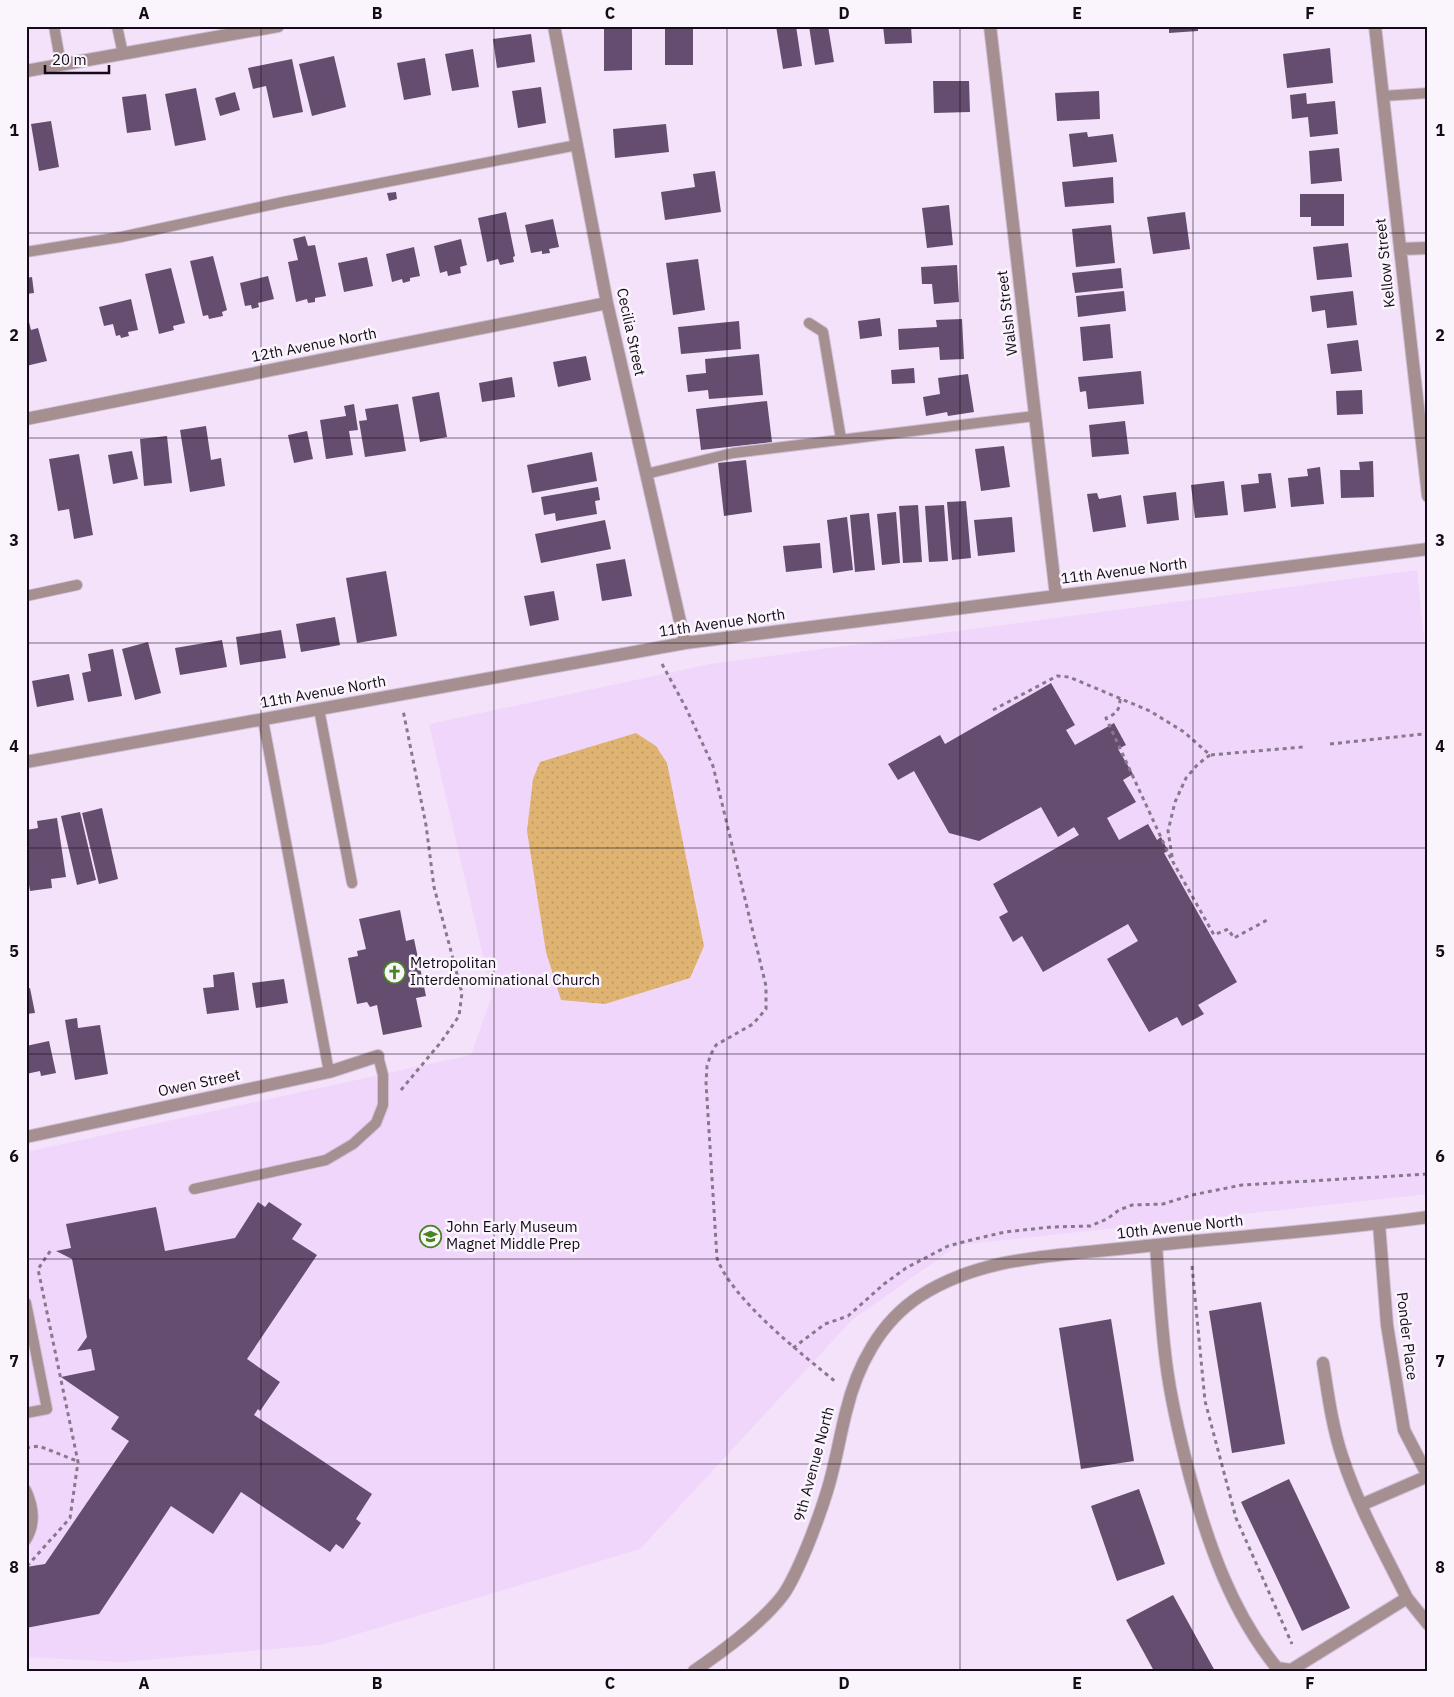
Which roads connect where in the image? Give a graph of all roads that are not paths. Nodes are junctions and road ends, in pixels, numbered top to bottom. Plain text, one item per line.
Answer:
1 (54, 26) edge
2 (117, 26) edge
3 (278, 26) edge
4 (554, 26) edge
5 (990, 26) edge
6 (1375, 26) edge
7 (122, 54) junction
8 (61, 65) junction
9 (26, 71) edge
10 (1428, 93) edge
11 (1382, 96) junction
12 (577, 145) junction
13 (1428, 248) edge
14 (1400, 249) junction
15 (26, 252) edge
16 (607, 303) junction
17 (809, 323) dead end
18 (1035, 416) junction
19 (26, 419) edge
20 (841, 439) junction
21 (646, 474) junction
22 (1428, 496) edge
23 (1428, 549) edge
24 (77, 585) dead end
25 (26, 596) edge
26 (1056, 596) junction
27 (685, 644) junction
28 (319, 709) junction
29 (263, 720) junction
30 (26, 762) edge
31 (352, 883) dead end
32 (378, 1056) joint
33 (329, 1072) junction
34 (26, 1137) edge
35 (194, 1189) dead end
36 (1428, 1218) edge
37 (1379, 1224) junction
38 (1156, 1245) junction
39 (939, 1284) joint
40 (26, 1303) edge
41 (1323, 1363) dead end
42 (26, 1414) edge
43 (1428, 1476) edge
44 (26, 1490) edge
45 (1361, 1505) junction
46 (26, 1540) edge
47 (1407, 1598) junction
48 (1428, 1624) edge
49 (694, 1671) edge

1 - 8 lane
2 - 7 lane
3 - 7 street
4 - 12 street, Cecilia Street
5 - 18 street, Walsh Street
6 - 11 street, Kellow Street
7 - 8 street
8 - 9 street
10 - 11 lane
11 - 14 street, Kellow Street
12 - 15 lane
12 - 16 street, Cecilia Street
13 - 14 street
14 - 22 street, Kellow Street
16 - 19 street, 12th Avenue North
16 - 21 street, Cecilia Street
17 - 20 lane
18 - 20 lane
18 - 26 street, Walsh Street
20 - 21 lane
21 - 27 street, Cecilia Street
23 - 26 street, 11th Avenue North
24 - 25 lane
26 - 27 street, 11th Avenue North
27 - 28 street, 11th Avenue North
28 - 29 street, 11th Avenue North
28 - 31 lane
29 - 30 street, 11th Avenue North
29 - 33 lane
32 - 33 street, Owen Street
32 - 35 lane
33 - 34 street, Owen Street
36 - 37 street, 10th Avenue North
37 - 38 street, 10th Avenue North
37 - 43 street, Ponder Place
38 - 39 street, 10th Avenue North
38 - 47 street
39 - 49 street, 9th Avenue North
40 - 42 lane
41 - 45 street
43 - 45 street
44 - 46 lane
45 - 47 street
47 - 48 street

